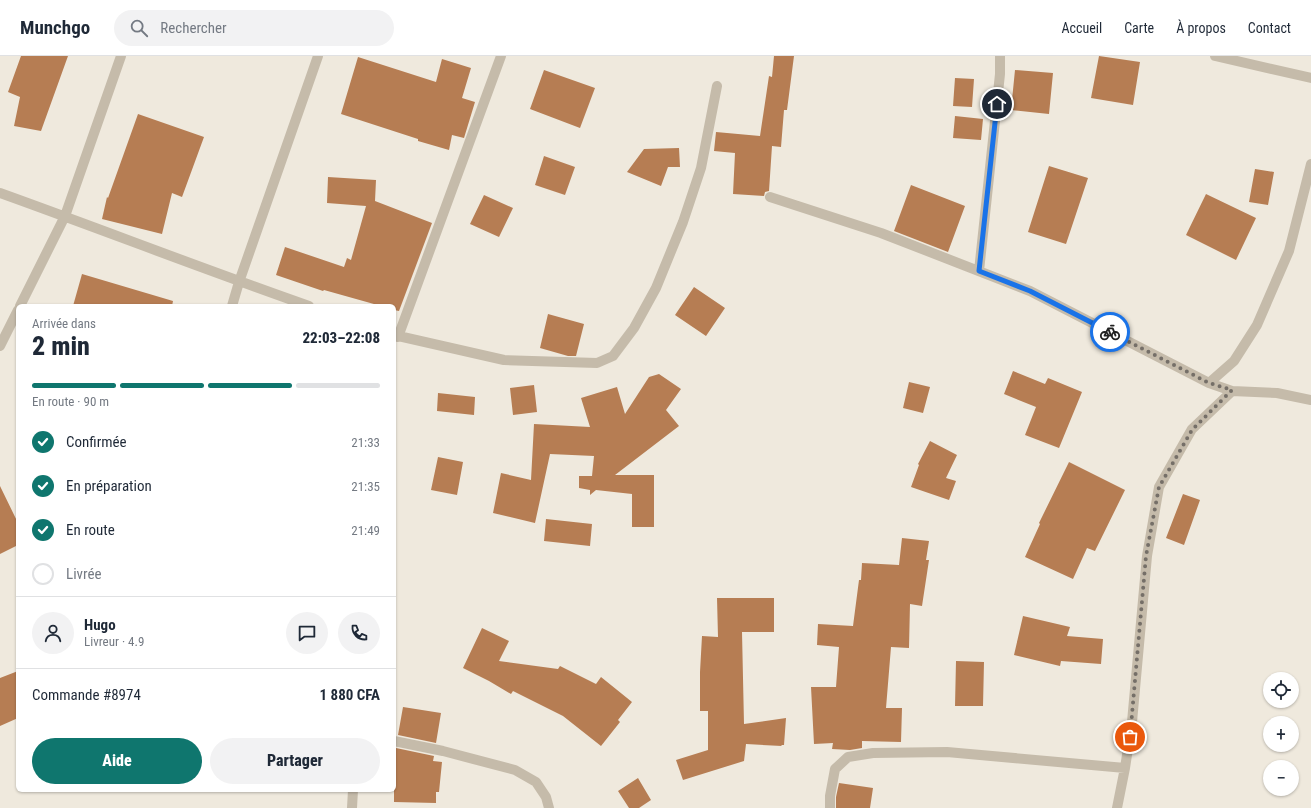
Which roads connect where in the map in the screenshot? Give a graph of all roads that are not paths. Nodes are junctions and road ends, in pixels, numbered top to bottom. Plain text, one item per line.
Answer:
1 (121, 56) edge
2 (318, 56) edge
3 (501, 56) edge
4 (1000, 56) edge
5 (1215, 56) edge
6 (1311, 78) edge
7 (717, 86) dead end
8 (1311, 164) edge
9 (0, 194) edge
10 (770, 197) dead end
11 (65, 216) junction
12 (979, 271) junction
13 (239, 282) junction
14 (21, 304) edge
15 (233, 304) edge
16 (303, 304) edge
17 (16, 314) edge
18 (396, 336) edge
19 (0, 346) edge
20 (1209, 383) junction
21 (1232, 390) junction
22 (1311, 400) edge
23 (396, 741) edge
24 (1125, 768) junction
25 (353, 792) edge
26 (352, 808) edge
27 (549, 808) edge
28 (830, 808) edge
29 (1117, 808) edge

1 - 11 street
2 - 13 street
3 - 18 street
4 - 12 street
5 - 6 street
7 - 18 street
8 - 20 street
9 - 11 street
10 - 12 street
11 - 13 street
11 - 14 street
12 - 20 street
13 - 15 street
13 - 16 street
17 - 19 street
20 - 21 street
21 - 22 street
21 - 24 street
23 - 27 street
24 - 28 street
24 - 29 street
25 - 26 street

